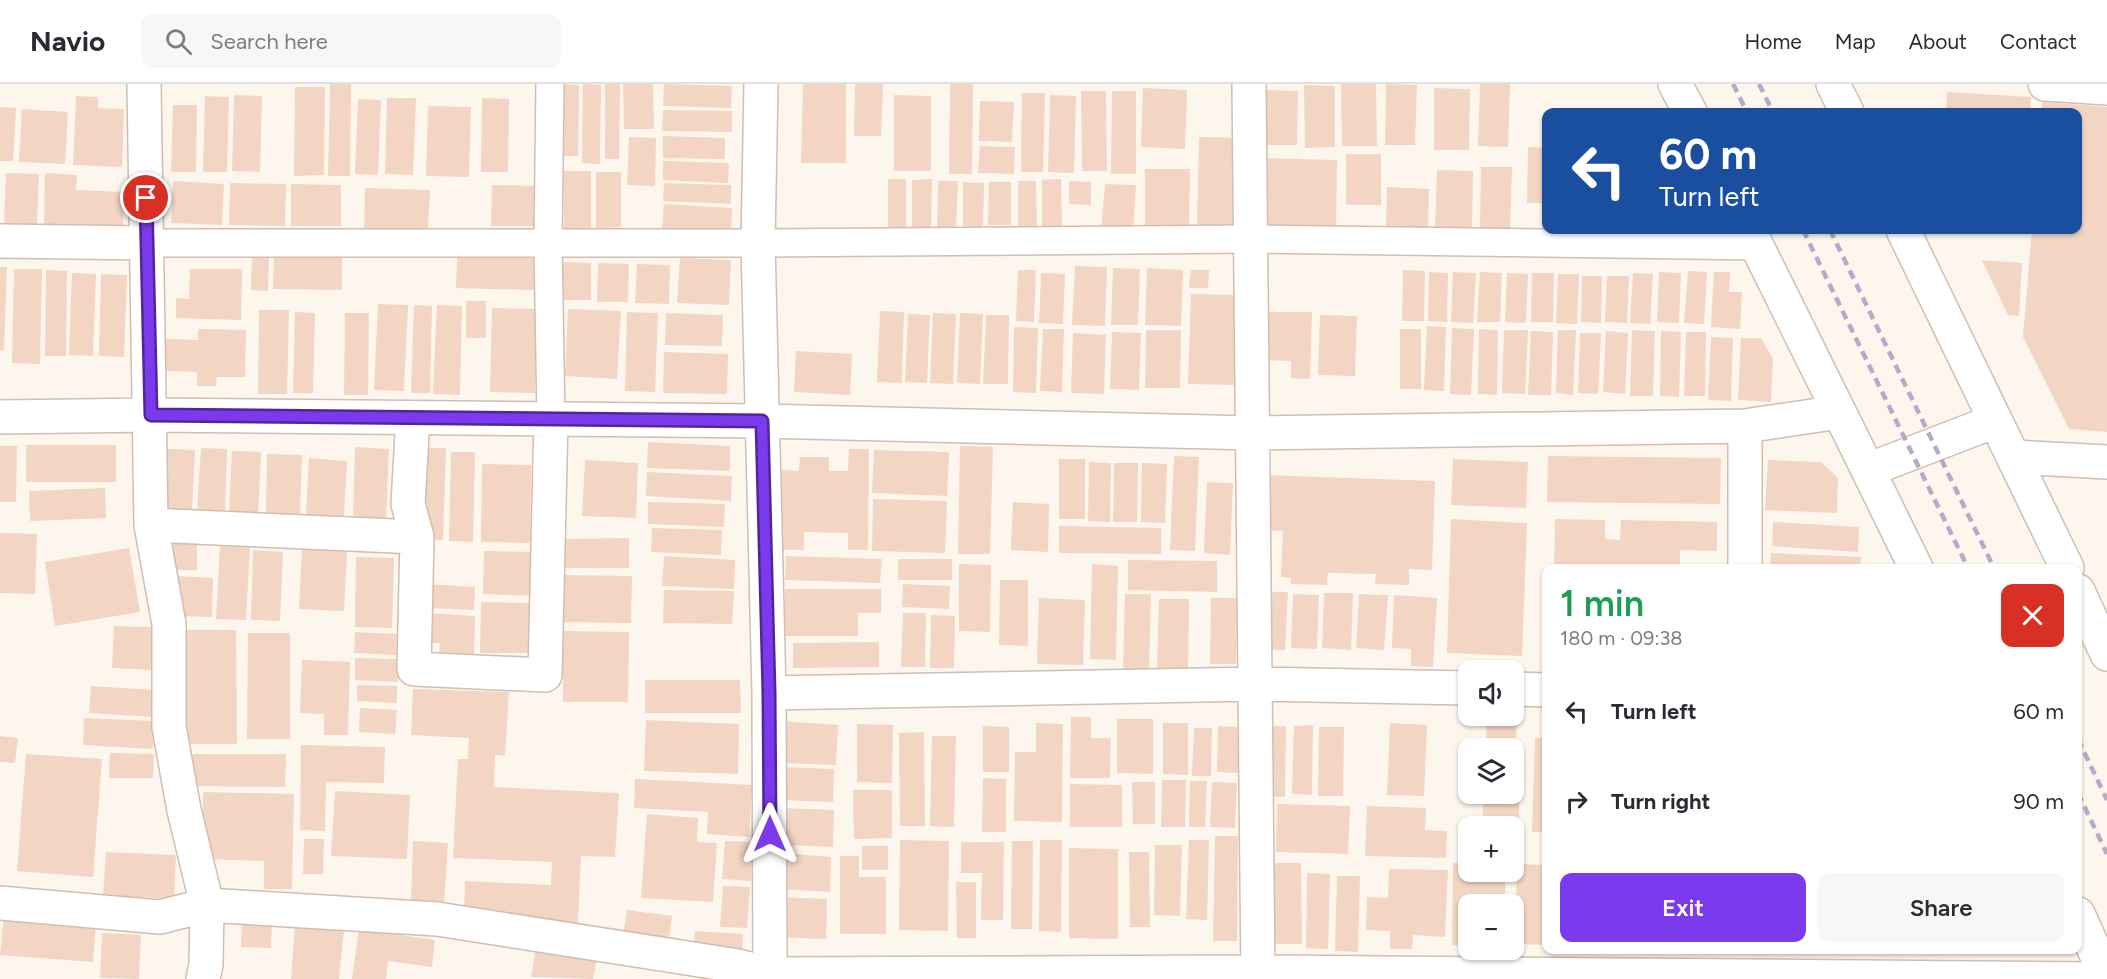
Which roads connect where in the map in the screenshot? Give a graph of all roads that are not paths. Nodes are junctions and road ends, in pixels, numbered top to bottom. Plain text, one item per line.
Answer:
1 (144, 84) edge
2 (550, 84) edge
3 (761, 84) edge
4 (1249, 84) edge
5 (1675, 84) edge
6 (1833, 84) edge
7 (2045, 84) edge
8 (2107, 88) edge
9 (1688, 108) edge
10 (1845, 108) edge
11 (1905, 234) edge
12 (1753, 238) edge
13 (1250, 239) junction
14 (0, 241) edge
15 (147, 243) junction
16 (548, 243) junction
17 (758, 243) junction
18 (1839, 412) junction
19 (151, 415) junction
20 (0, 417) edge
21 (413, 417) junction
22 (551, 419) junction
23 (762, 421) junction
24 (1995, 421) junction
25 (1745, 426) junction
26 (1253, 433) junction
27 (2014, 457) junction
28 (2107, 462) edge
29 (1868, 470) junction
30 (151, 525) junction
31 (417, 537) junction
32 (1745, 564) edge
33 (1914, 564) edge
34 (2065, 564) edge
35 (2082, 600) edge
36 (2107, 654) edge
37 (1255, 684) junction
38 (1458, 688) edge
39 (1524, 689) edge
40 (1542, 690) edge
41 (769, 693) junction
42 (0, 903) edge
43 (207, 905) junction
44 (2082, 923) edge
45 (1746, 968) edge
46 (738, 973) edge
47 (770, 974) junction
48 (1259, 975) edge
49 (1013, 976) edge
50 (2107, 978) edge
51 (203, 979) edge
52 (2097, 979) edge

1 - 15 street
2 - 16 lane
3 - 17 street
4 - 13 street
5 - 9 street
6 - 10 street
7 - 8 street
11 - 24 street
12 - 13 lane
12 - 18 street
13 - 17 lane
13 - 26 street
14 - 15 street
15 - 16 lane
15 - 19 street
16 - 17 lane
16 - 22 lane
17 - 23 street
18 - 25 street
18 - 29 street
19 - 20 street
19 - 21 street
19 - 30 street
21 - 22 street
21 - 31 street
22 - 23 street
22 - 31 street
23 - 26 street
23 - 41 street
24 - 27 street
24 - 29 street
25 - 26 street
25 - 32 street
26 - 37 street
27 - 28 street
27 - 34 street
29 - 33 street
30 - 31 street
30 - 43 street
35 - 36 street
37 - 38 street
37 - 41 street
37 - 48 street
39 - 40 street
41 - 47 street
42 - 43 street
43 - 46 street
43 - 51 street
44 - 50 street
45 - 48 street
45 - 52 street
46 - 47 street
47 - 49 street
48 - 49 street

